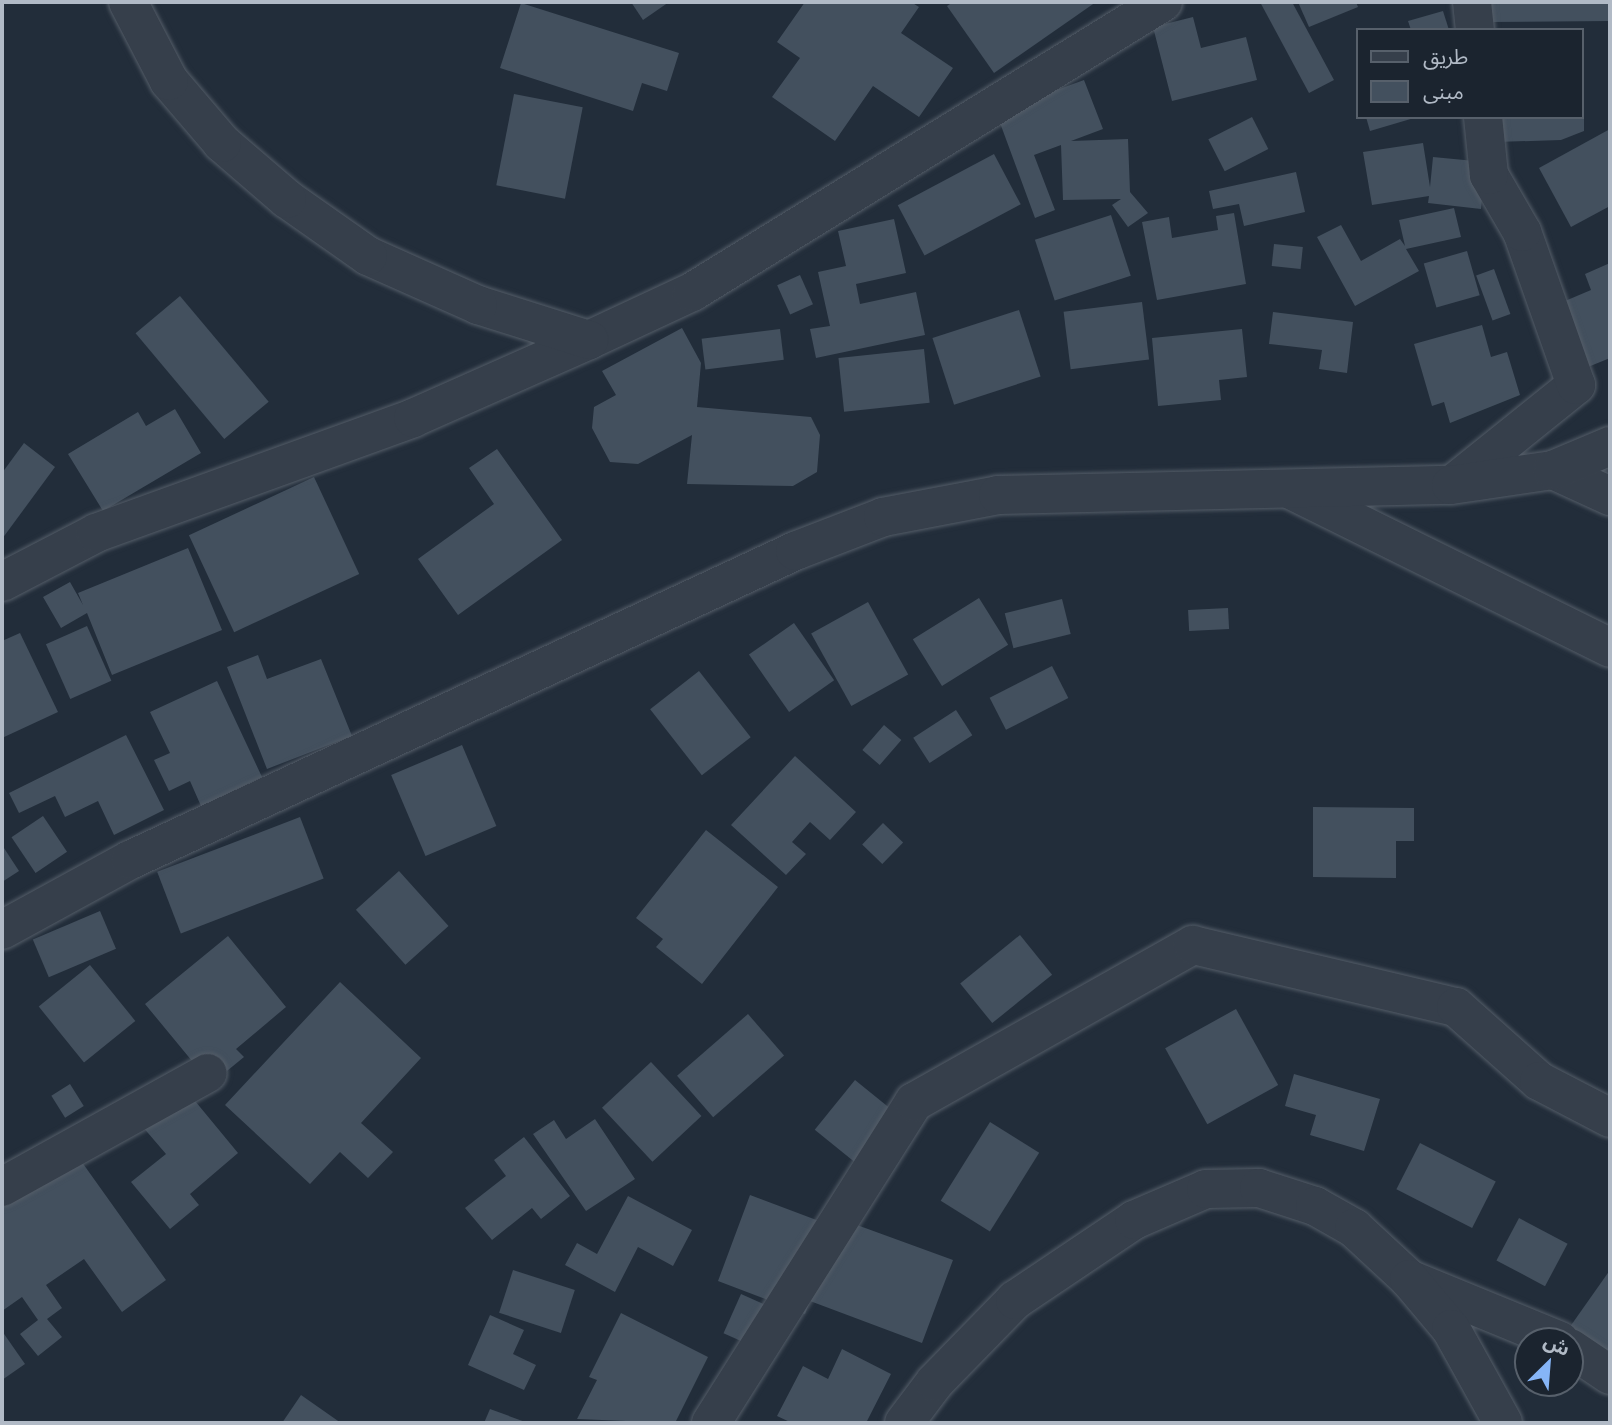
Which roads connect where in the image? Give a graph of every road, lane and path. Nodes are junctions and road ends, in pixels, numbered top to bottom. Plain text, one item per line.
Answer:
1 (128, 2) edge
2 (1163, 2) edge
3 (1472, 2) edge
4 (1475, 28) edge
5 (1483, 119) edge
6 (589, 340) junction
7 (1610, 446) edge
8 (1553, 470) junction
9 (1451, 485) junction
10 (1288, 489) junction
11 (1610, 496) edge
12 (2, 582) edge
13 (1610, 648) edge
14 (2, 930) edge
15 (208, 1073) dead end
16 (1610, 1118) edge
17 (2, 1187) edge
18 (1409, 1279) junction
19 (1526, 1327) edge
20 (1584, 1357) edge
21 (1610, 1375) edge
22 (711, 1423) edge
23 (904, 1423) edge
24 (1503, 1423) edge

1 - 6 street
2 - 6 street
3 - 4 street
5 - 9 street
6 - 12 street
7 - 8 street
8 - 9 street
8 - 11 street
9 - 10 street
10 - 13 street
10 - 14 street
15 - 17 street
16 - 22 street
18 - 19 street
18 - 23 street
18 - 24 street
20 - 21 street

